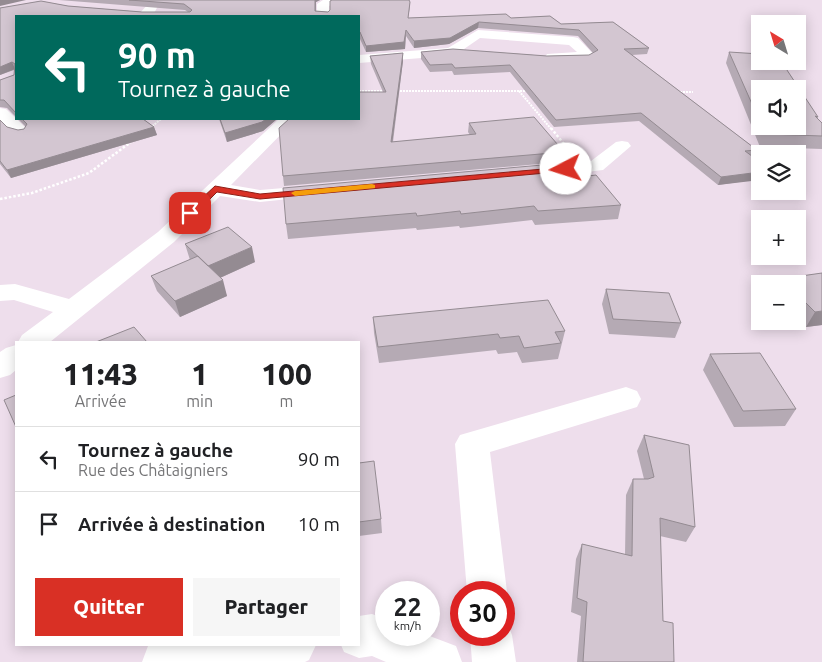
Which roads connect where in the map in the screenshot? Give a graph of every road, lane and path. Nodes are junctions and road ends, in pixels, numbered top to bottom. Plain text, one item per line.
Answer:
1 (161, 0) edge
2 (332, 0) edge
3 (129, 12) edge
4 (149, 15) edge
5 (323, 15) edge
6 (452, 50) junction
7 (471, 52) edge
8 (537, 56) edge
9 (360, 59) edge
10 (360, 91) edge
11 (519, 91) junction
12 (528, 91) edge
13 (673, 92) edge
14 (693, 92) dead end
15 (0, 113) edge
16 (160, 120) edge
17 (287, 120) edge
18 (145, 131) edge
19 (20, 132) edge
20 (137, 137) edge
21 (622, 146) dead end
22 (584, 167) junction
23 (526, 173) edge
24 (215, 189) junction
25 (339, 189) edge
26 (0, 198) edge
27 (0, 294) edge
28 (73, 309) junction
29 (33, 341) edge
30 (15, 356) edge
31 (0, 368) edge
32 (626, 399) dead end
33 (486, 581) edge
34 (360, 636) edge
35 (286, 646) edge
36 (492, 646) edge
37 (164, 662) edge
38 (440, 662) edge
39 (494, 662) edge

1 - 4 street
2 - 5 street
3 - 4 street
6 - 7 street
6 - 8 street
6 - 9 street
10 - 11 path
11 - 12 path
11 - 22 path
13 - 14 path
15 - 19 street
16 - 18 path
17 - 24 street
20 - 26 path
21 - 22 street
22 - 23 street
24 - 25 street
24 - 28 street
27 - 28 street
28 - 29 street
30 - 31 street
32 - 33 street
34 - 38 street
35 - 37 street
36 - 39 street

